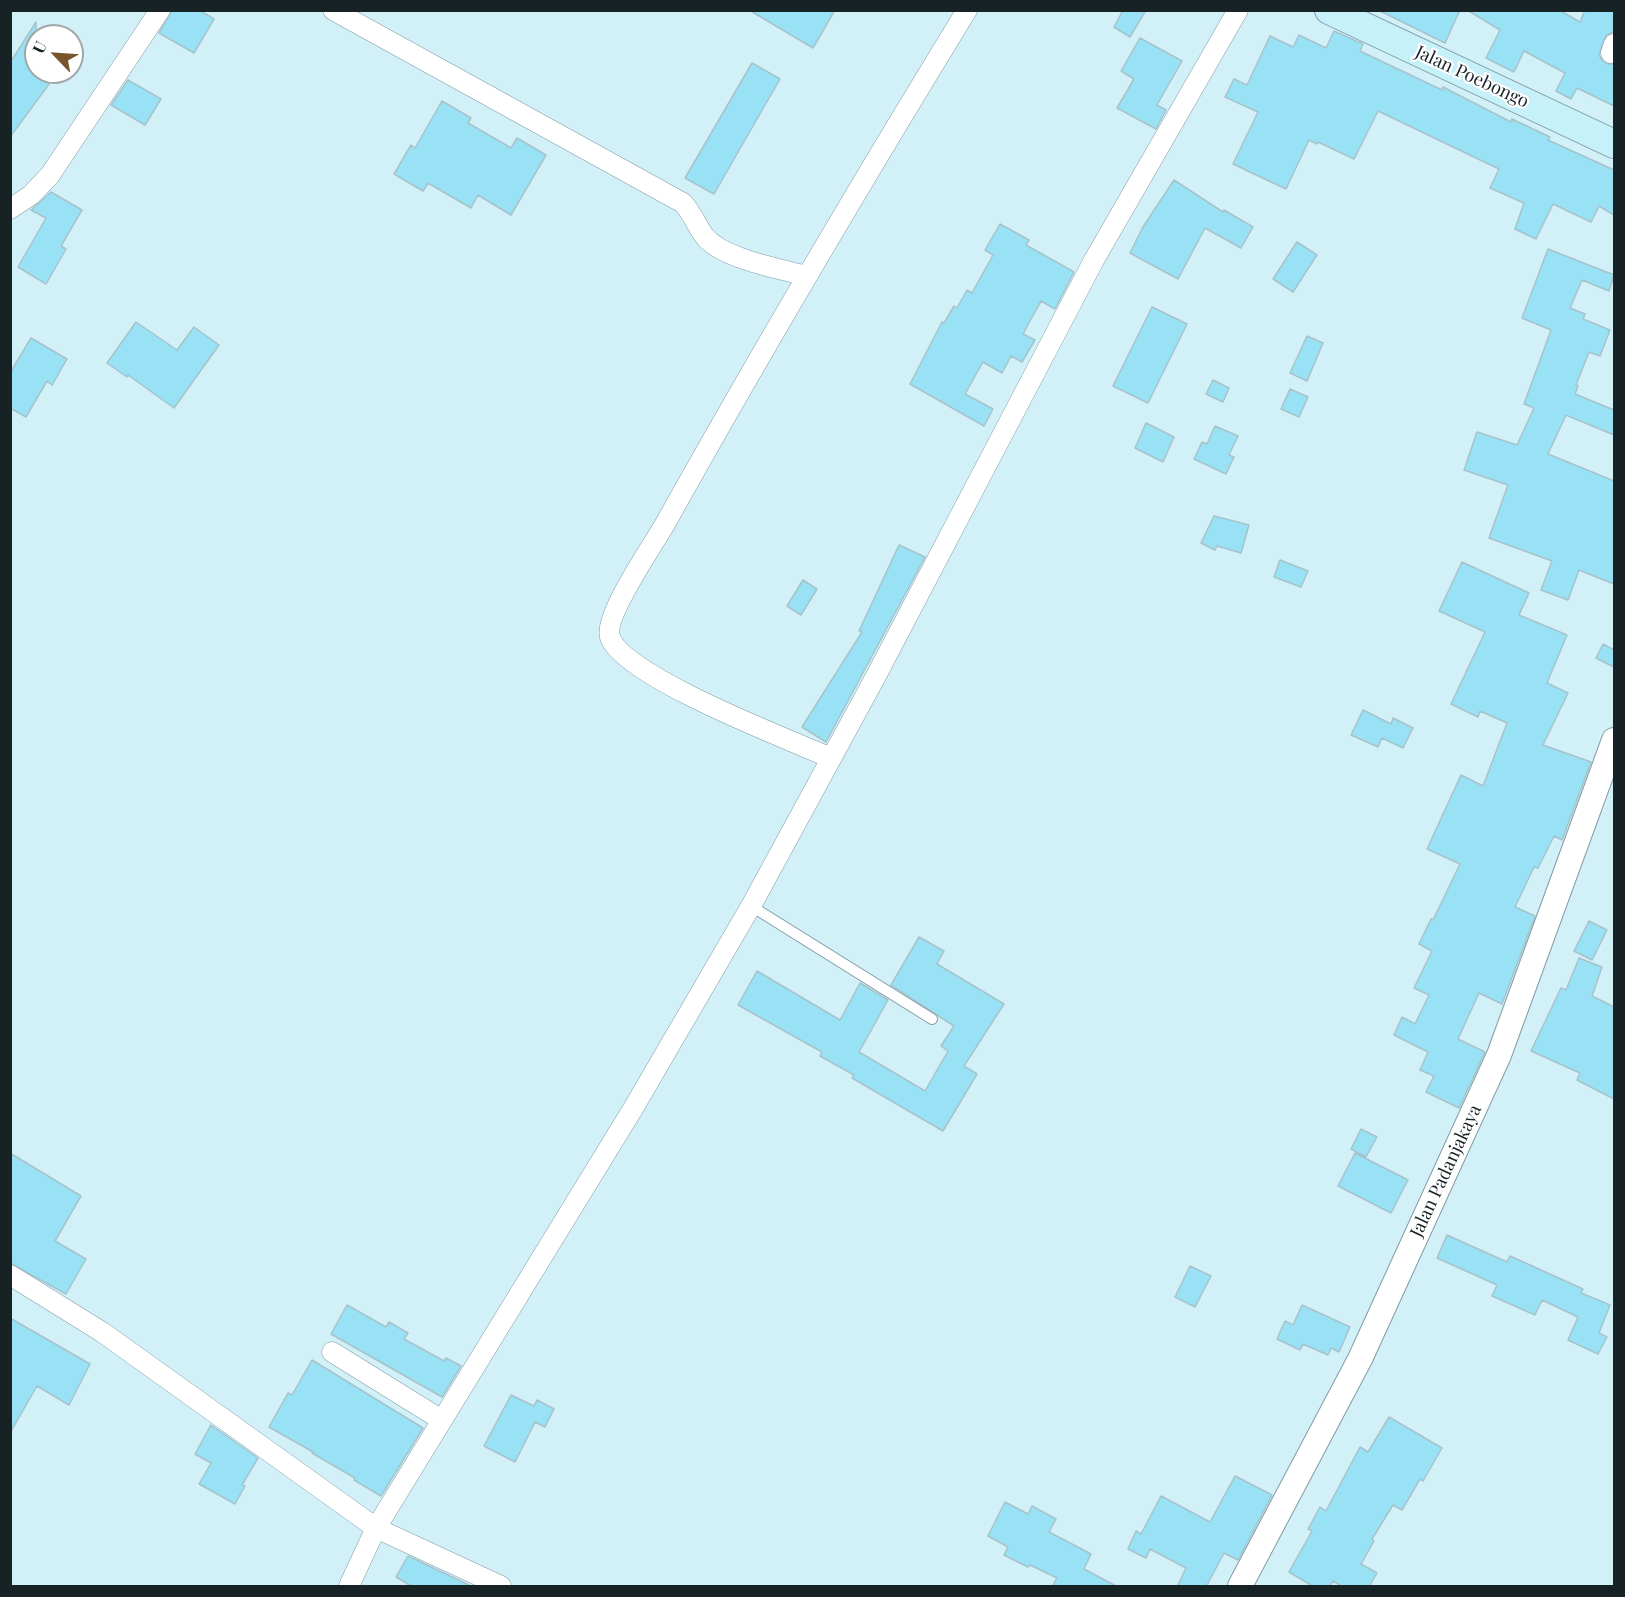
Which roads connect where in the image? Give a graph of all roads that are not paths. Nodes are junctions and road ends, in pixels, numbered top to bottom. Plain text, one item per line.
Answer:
1 (160, 10) edge
2 (333, 10) edge
3 (967, 10) edge
4 (1239, 10) edge
5 (1329, 10) edge
6 (1614, 144) edge
7 (10, 209) edge
8 (806, 276) junction
9 (1614, 740) edge
10 (831, 758) junction
11 (750, 906) junction
12 (932, 1019) dead end
13 (10, 1275) edge
14 (332, 1352) dead end
15 (440, 1419) junction
16 (376, 1528) junction
17 (349, 1587) edge
18 (501, 1587) edge
19 (1240, 1587) edge

1 - 7 street
2 - 8 street
3 - 8 street
4 - 10 street
5 - 6 main road, Jalan Poebongo
8 - 10 street
9 - 19 street, Jalan Padanjakaya
10 - 11 street
11 - 12 lane
11 - 15 street
13 - 16 street
14 - 15 street
15 - 16 street
16 - 17 street
16 - 18 street

